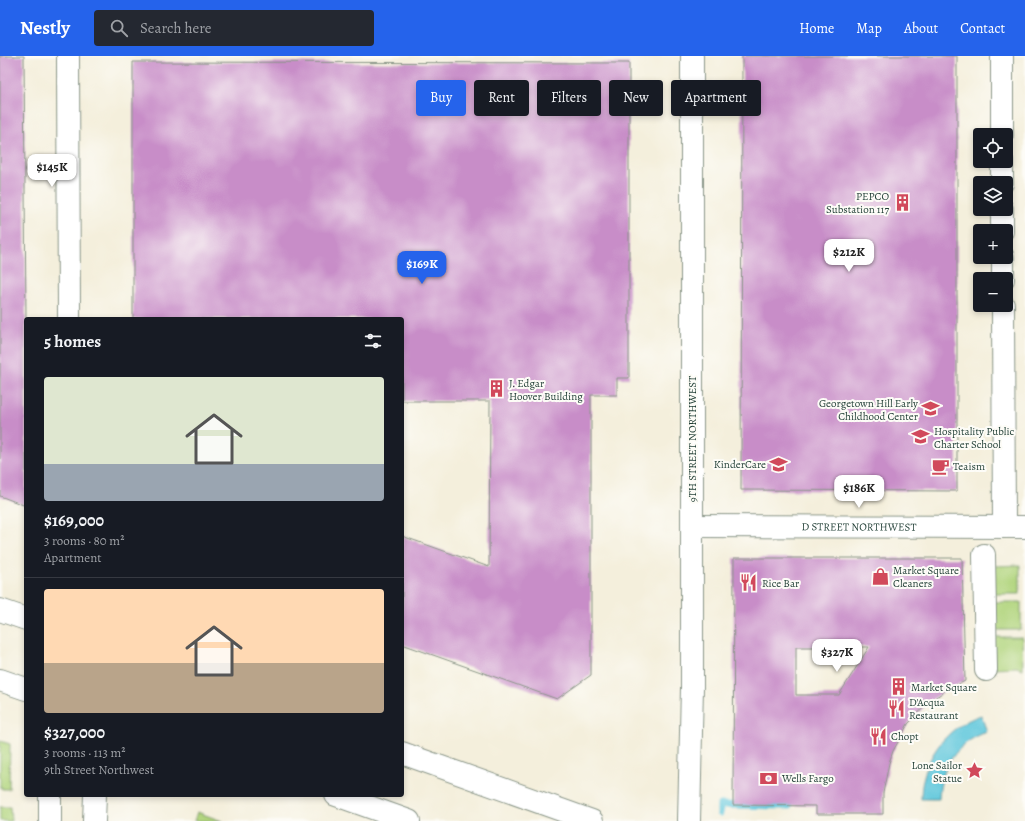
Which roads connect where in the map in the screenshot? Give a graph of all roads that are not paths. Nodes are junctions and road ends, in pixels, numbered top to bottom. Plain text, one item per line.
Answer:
1 (68, 56) edge
2 (692, 56) edge
3 (1002, 56) edge
4 (1002, 128) edge
5 (1003, 312) edge
6 (69, 317) edge
7 (692, 526) junction
8 (1014, 527) edge
9 (984, 555) dead end
10 (0, 610) edge
11 (24, 618) edge
12 (986, 670) dead end
13 (0, 680) edge
14 (24, 688) edge
15 (404, 754) edge
16 (50, 797) edge
17 (95, 797) edge
18 (342, 797) edge
19 (50, 821) edge
20 (94, 821) edge
21 (410, 821) edge
22 (592, 821) edge
23 (689, 821) edge

1 - 6 street
2 - 7 street, 9TH STREET NORTHWEST
3 - 4 street
5 - 8 street
7 - 8 street, D STREET NORTHWEST
7 - 23 street, 9TH STREET NORTHWEST
9 - 12 street
10 - 11 street
13 - 14 street
15 - 22 street
16 - 19 street
17 - 20 street
18 - 21 street

